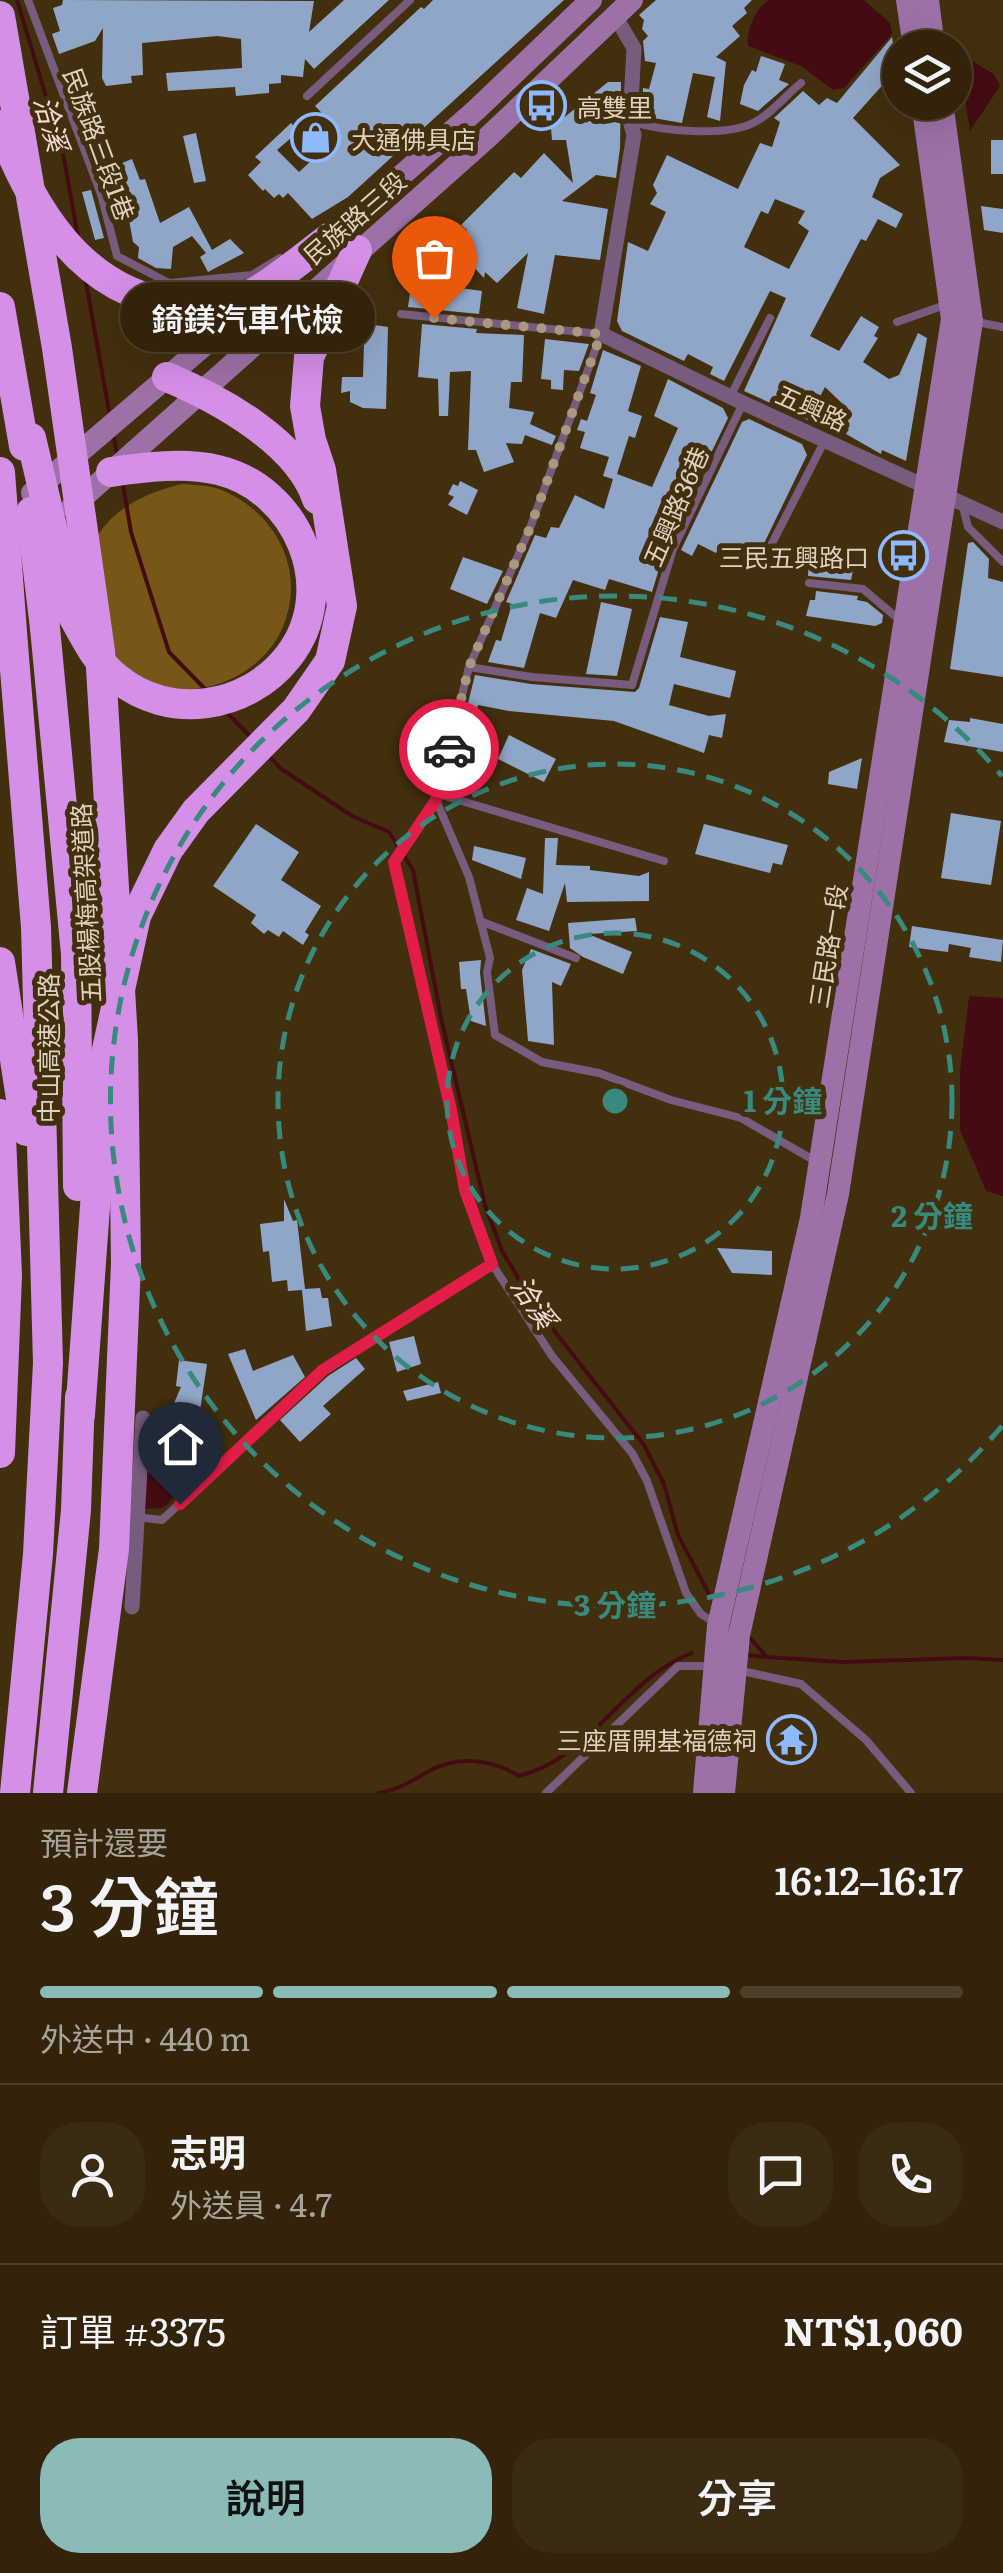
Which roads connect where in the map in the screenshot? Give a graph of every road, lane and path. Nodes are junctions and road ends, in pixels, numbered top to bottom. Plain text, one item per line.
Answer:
1 (28, 0) edge
2 (410, 0) edge
3 (591, 0) edge
4 (907, 0) edge
5 (928, 0) edge
6 (621, 5) edge
7 (0, 16) edge
8 (911, 30) edge
9 (932, 30) edge
10 (800, 82) dead end
11 (306, 96) dead end
12 (924, 120) edge
13 (944, 120) edge
14 (630, 121) junction
15 (0, 126) edge
16 (335, 241) junction
17 (284, 256) dead end
18 (950, 304) junction
19 (0, 307) edge
20 (401, 314) dead end
21 (770, 318) dead end
22 (972, 321) junction
23 (897, 322) dead end
24 (1003, 327) edge
25 (601, 334) junction
26 (167, 378) junction
27 (200, 391) junction
28 (737, 400) junction
29 (825, 440) junction
30 (0, 472) edge
31 (111, 472) junction
32 (945, 496) junction
33 (7, 516) edge
34 (1003, 522) edge
35 (336, 554) junction
36 (763, 560) dead end
37 (1003, 562) edge
38 (0, 574) edge
39 (809, 584) dead end
40 (59, 622) junction
41 (905, 624) junction
42 (469, 667) junction
43 (437, 797) junction
44 (664, 862) dead end
45 (480, 921) junction
46 (576, 958) dead end
47 (0, 962) edge
48 (0, 1114) edge
49 (821, 1164) junction
50 (492, 1264) junction
51 (48, 1363) junction
52 (80, 1415) junction
53 (143, 1418) dead end
54 (0, 1452) edge
55 (136, 1518) junction
56 (132, 1607) dead end
57 (729, 1630) junction
58 (725, 1667) junction
59 (15, 1793) edge
60 (48, 1793) edge
61 (82, 1793) edge
62 (546, 1793) edge
63 (704, 1793) edge
64 (724, 1793) edge
65 (912, 1793) edge

1 - 17 lane, 民族路三段1巷
2 - 11 lane
3 - 16 street, 民族路三段
4 - 8 street
5 - 9 street
6 - 14 street
6 - 16 street, 民族路三段
7 - 61 highway, 五股楊梅高架道路, bridge
10 - 14 lane
12 - 18 street, 三民路一段
13 - 22 street, 三民路一段
14 - 25 street
15 - 16 highway
16 - 26 street, 民族路三段
16 - 27 street, 民族路三段
16 - 35 highway
18 - 23 lane
18 - 32 street, 三民路一段
19 - 40 highway, bridge
20 - 25 lane
21 - 28 lane, 五興路36巷
22 - 24 lane
22 - 32 street, 三民路一段
25 - 28 street, 五興路
25 - 42 lane
26 - 27 highway
26 - 33 street, 民族路三段
27 - 31 street, 民族路三段
27 - 35 highway
28 - 29 street, 五興路
28 - 42 lane, 五興路36巷
29 - 32 street, 五興路
29 - 36 lane
30 - 51 highway, 中山高速公路, bridge
31 - 38 street, 民族路三段
31 - 40 highway
32 - 34 street, 五興路
32 - 37 lane
32 - 41 street, 三民路一段
32 - 57 street, 三民路一段
35 - 52 highway
39 - 41 lane
40 - 52 highway, 中山高速公路
41 - 49 street, 三民路一段
42 - 43 lane
43 - 44 lane
43 - 45 lane
43 - 50 lane
45 - 46 lane
45 - 49 lane
47 - 51 highway
48 - 54 highway
49 - 57 street, 三民路一段
50 - 55 lane
50 - 57 lane
51 - 59 highway, 中山高速公路
52 - 60 highway, 中山高速公路
53 - 55 street
55 - 56 street
57 - 58 street, 三民路一段
58 - 62 lane
58 - 63 street, 三民路一段
58 - 64 street, 三民路一段
58 - 65 lane

